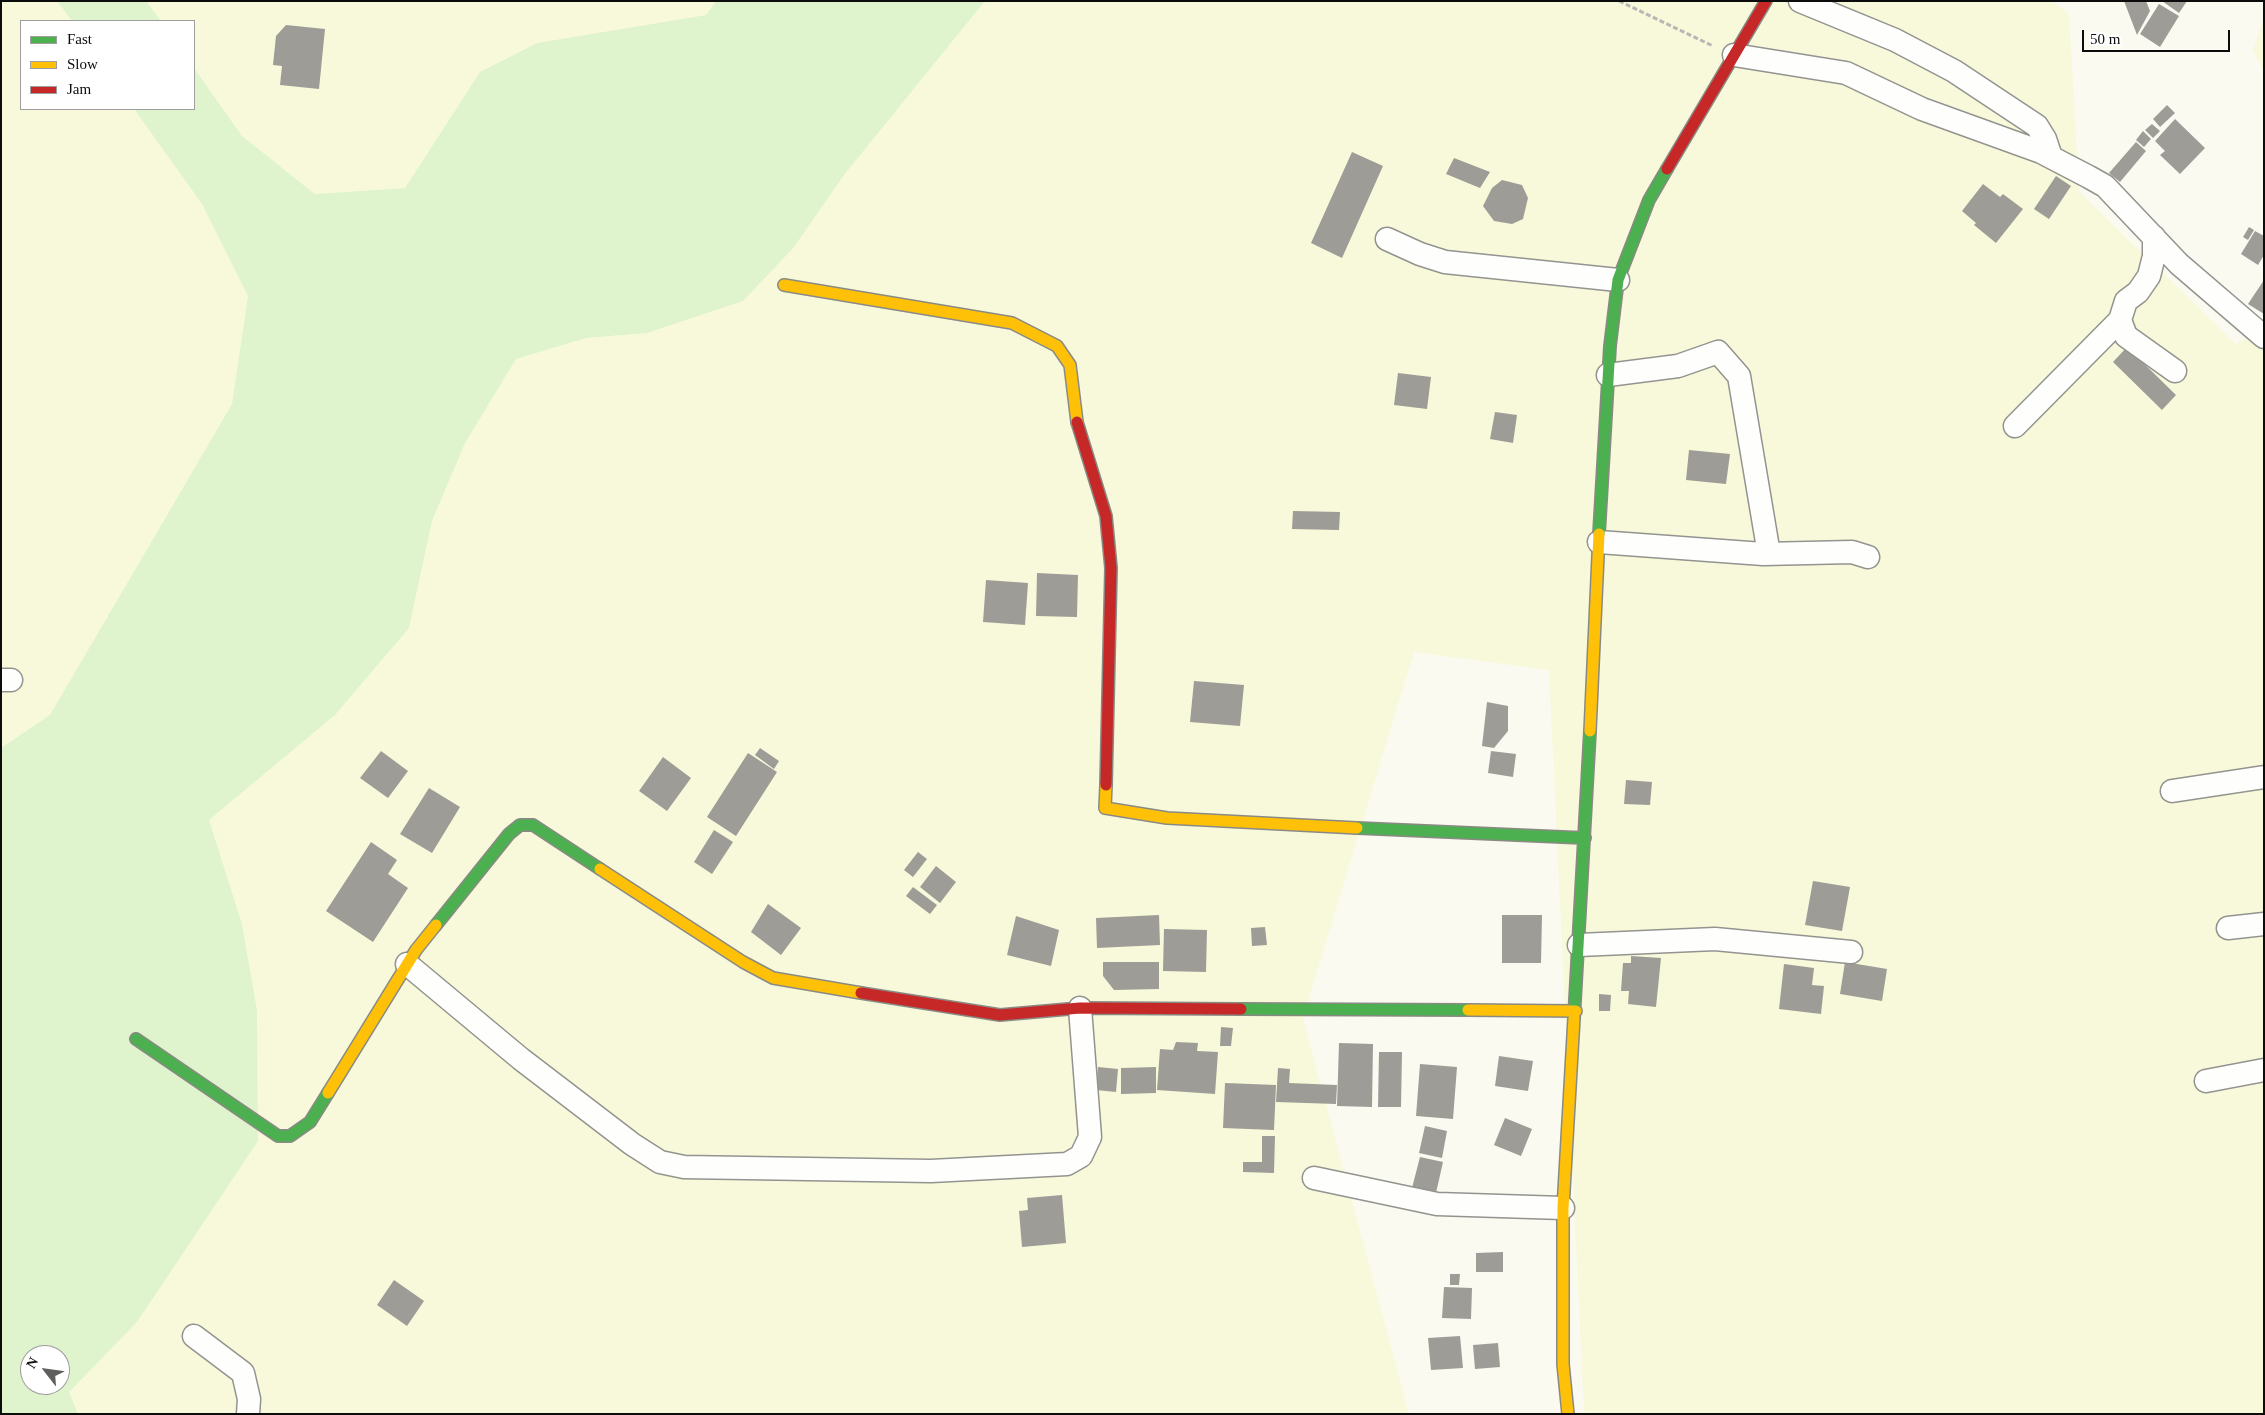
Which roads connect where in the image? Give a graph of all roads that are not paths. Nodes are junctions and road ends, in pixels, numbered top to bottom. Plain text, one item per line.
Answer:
1 (1766, 1) edge
2 (1800, 1) edge
3 (1734, 56) junction
4 (2050, 157) junction
5 (2154, 237) junction
6 (1388, 238) dead end
7 (1618, 280) junction
8 (784, 284) dead end
9 (2120, 320) junction
10 (2264, 337) edge
11 (2175, 371) dead end
12 (1608, 375) junction
13 (2015, 426) dead end
14 (1599, 542) junction
15 (1769, 554) junction
16 (1868, 557) dead end
17 (2264, 777) edge
18 (2172, 791) dead end
19 (1585, 838) junction
20 (2264, 924) edge
21 (2228, 928) dead end
22 (1579, 945) junction
23 (1850, 952) dead end
24 (407, 964) junction
25 (1080, 1008) junction
26 (1576, 1011) junction
27 (136, 1039) dead end
28 (2264, 1070) edge
29 (2206, 1081) dead end
30 (1314, 1178) dead end
31 (1563, 1208) junction
32 (194, 1336) dead end
33 (248, 1414) edge
34 (1568, 1414) edge

1 - 3 street
2 - 4 street
3 - 4 street
3 - 7 street
4 - 5 street
5 - 9 street
5 - 10 street
6 - 7 street
7 - 12 street
8 - 19 street
9 - 11 street
9 - 13 street
12 - 14 street
12 - 15 street
14 - 15 street
14 - 19 street
15 - 16 street
17 - 18 street
19 - 22 street
20 - 21 street
22 - 23 street
22 - 26 street
24 - 25 street
24 - 25 street
24 - 27 street
25 - 26 street
26 - 31 street
28 - 29 street
30 - 31 street
31 - 34 street
32 - 33 street

